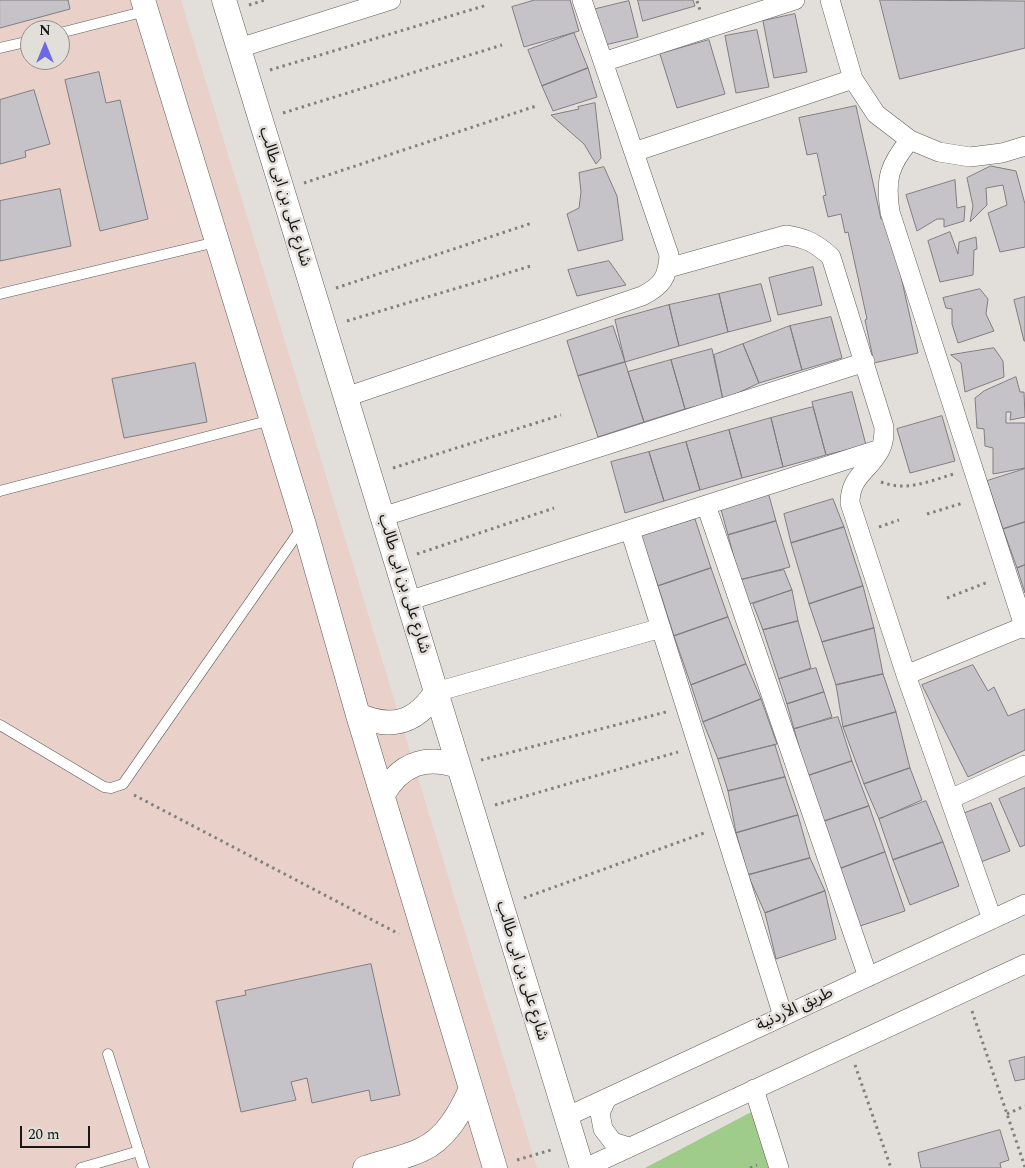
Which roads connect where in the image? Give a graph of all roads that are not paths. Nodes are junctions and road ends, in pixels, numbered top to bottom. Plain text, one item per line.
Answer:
1 (224, 0) edge
2 (392, 0) edge
3 (582, 0) edge
4 (795, 0) edge
5 (830, 0) edge
6 (145, 6) edge
7 (70, 30) edge
8 (20, 43) edge
9 (0, 48) edge
10 (239, 48) junction
11 (602, 62) junction
12 (853, 79) junction
13 (910, 140) junction
14 (1025, 146) edge
15 (634, 152) junction
16 (216, 242) junction
17 (668, 268) junction
18 (0, 294) edge
19 (865, 362) junction
20 (346, 397) junction
21 (271, 420) junction
22 (880, 449) junction
23 (0, 491) edge
24 (706, 505) junction
25 (382, 517) junction
26 (304, 525) junction
27 (630, 530) junction
28 (408, 601) junction
29 (661, 628) junction
30 (1025, 628) edge
31 (906, 675) junction
32 (436, 692) junction
33 (358, 715) junction
34 (0, 725) edge
35 (458, 766) junction
36 (1025, 766) edge
37 (383, 794) junction
38 (950, 800) junction
39 (1025, 904) edge
40 (992, 919) junction
41 (1025, 964) edge
42 (868, 977) junction
43 (784, 1016) junction
44 (108, 1054) dead end
45 (471, 1089) junction
46 (754, 1089) junction
47 (607, 1098) junction
48 (566, 1117) junction
49 (629, 1147) junction
50 (139, 1151) junction
51 (404, 1163) edge
52 (494, 1167) edge
53 (81, 1168) edge
54 (144, 1168) edge
55 (365, 1168) edge
56 (583, 1168) edge
57 (779, 1168) edge

1 - 10 street, شارع على بن ابى طالب
2 - 10 street
3 - 11 street
4 - 11 street
5 - 12 street
6 - 7 lane
6 - 16 street
8 - 9 lane
10 - 20 street, شارع على بن ابى طالب
11 - 15 street
12 - 13 street
12 - 15 street
13 - 14 street
13 - 30 street
15 - 17 street
16 - 18 lane
16 - 21 street
17 - 19 street
17 - 20 street
19 - 22 street
19 - 25 street
20 - 25 street, شارع على بن ابى طالب
21 - 23 lane
21 - 26 street
22 - 24 street
22 - 31 street
24 - 27 street
24 - 42 street
25 - 28 street, شارع على بن ابى طالب
26 - 33 street
26 - 34 lane
27 - 28 street
27 - 29 street
28 - 32 street, شارع على بن ابى طالب
29 - 32 street
29 - 43 street
30 - 31 street
31 - 38 street
32 - 33 street
32 - 35 street, شارع على بن ابى طالب
33 - 37 street
35 - 37 street
35 - 48 street, شارع على بن ابى طالب
36 - 38 street
37 - 45 street
38 - 40 street
39 - 40 street, طريق الأردنية
40 - 42 street, طريق الأردنية
41 - 46 street
42 - 43 street, طريق الأردنية
43 - 47 street, طريق الأردنية
44 - 50 lane
45 - 51 street
45 - 52 street
46 - 49 street
46 - 57 street
47 - 48 street, طريق الأردنية
47 - 49 street
48 - 56 street, شارع على بن ابى طالب
49 - 56 street
50 - 53 lane
50 - 54 lane
51 - 55 street

